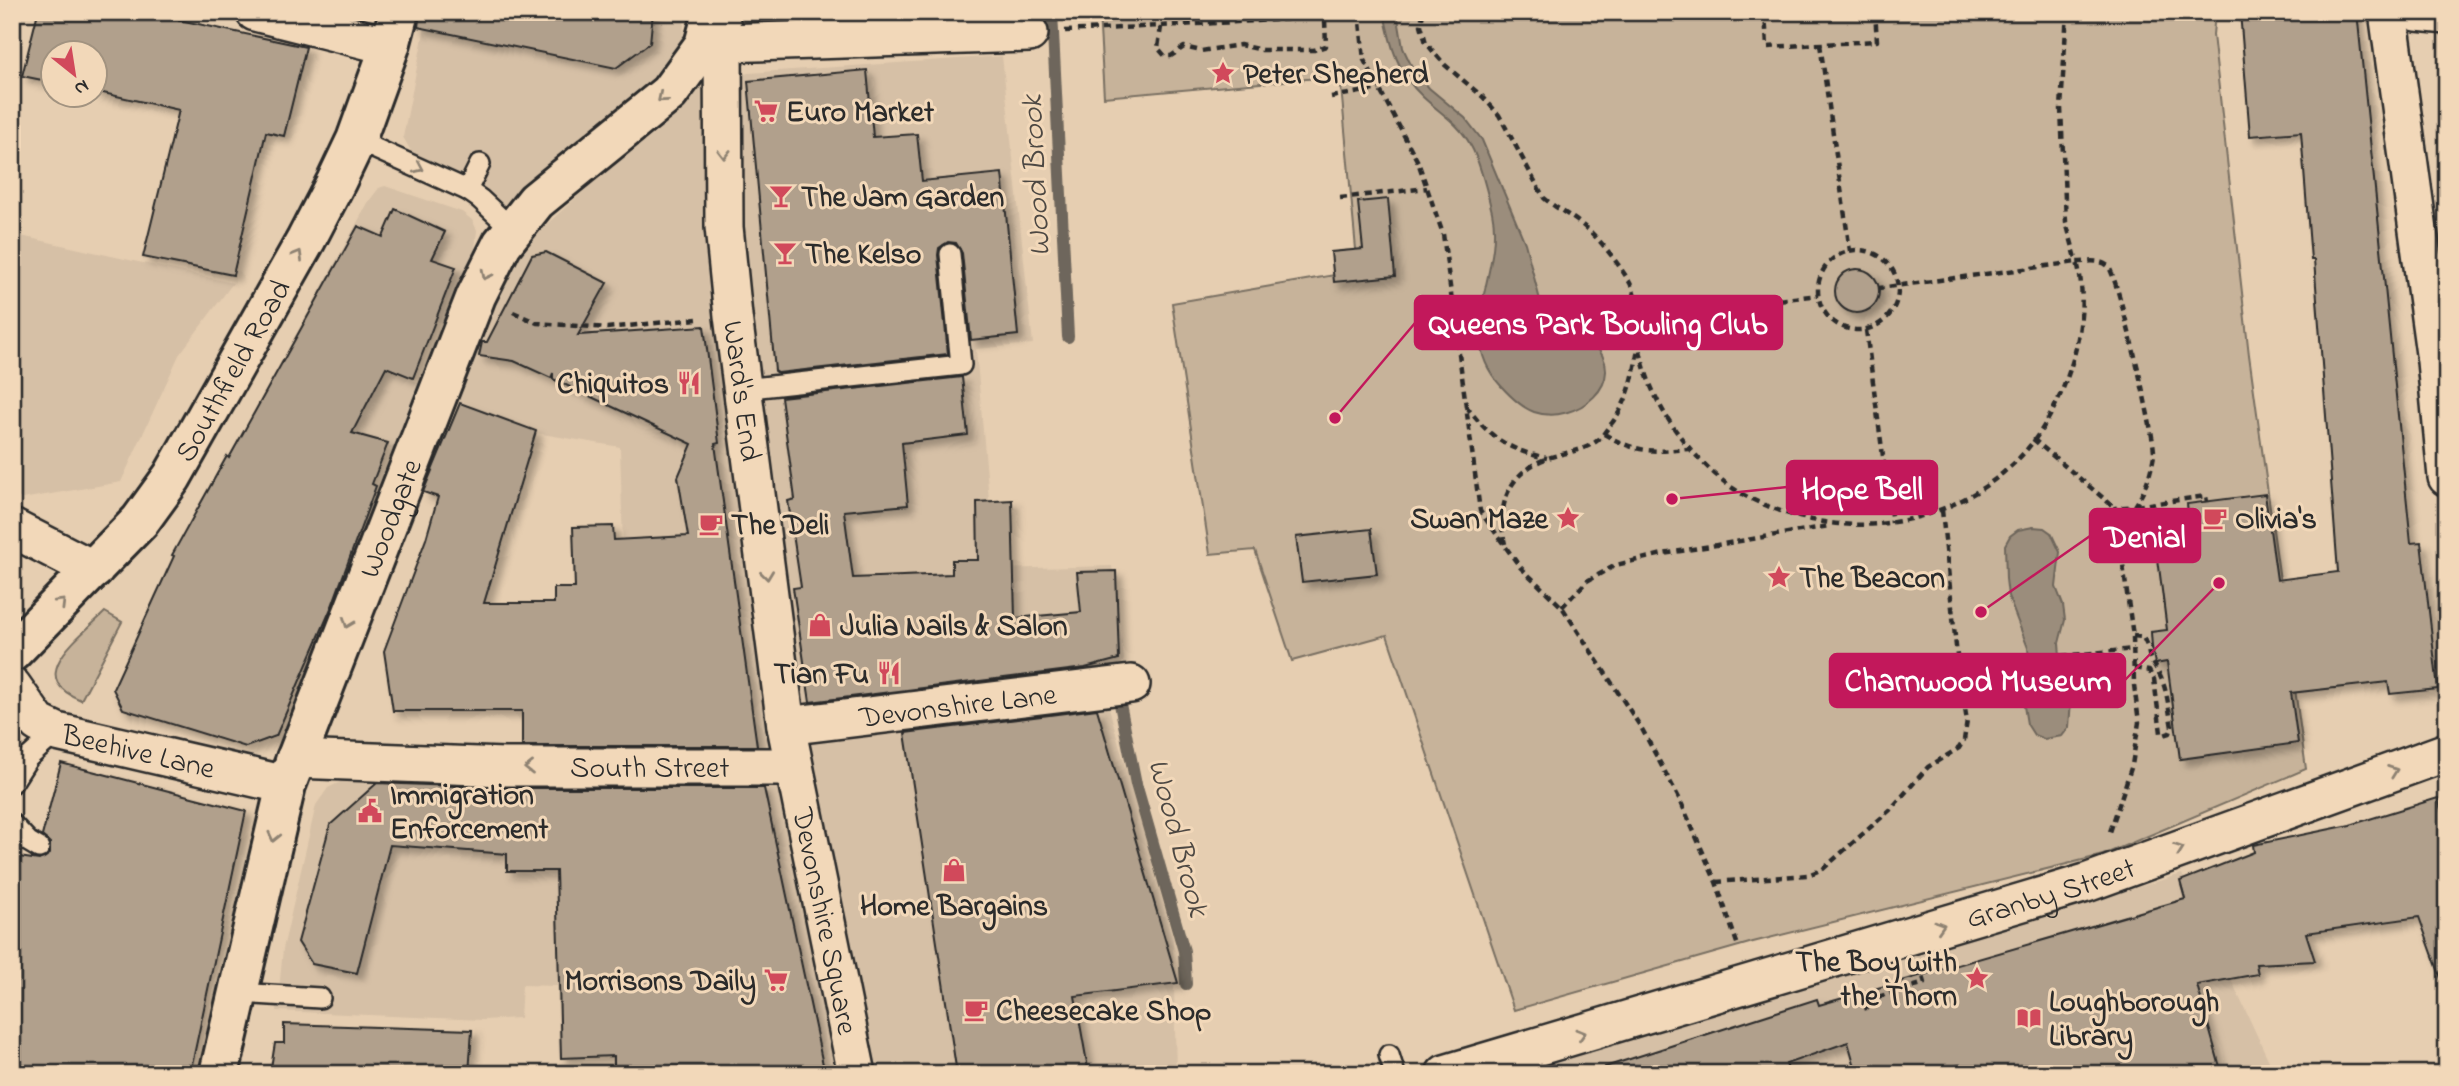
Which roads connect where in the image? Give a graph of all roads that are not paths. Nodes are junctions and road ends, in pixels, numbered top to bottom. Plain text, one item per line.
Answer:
1 (255, 12) edge
2 (2388, 12) edge
3 (2417, 12) edge
4 (2447, 15) edge
5 (1010, 27) edge
6 (715, 28) edge
7 (394, 29) edge
8 (356, 140) junction
9 (480, 164) dead end
10 (467, 190) junction
11 (512, 229) junction
12 (950, 254) dead end
13 (2441, 361) edge
14 (743, 390) junction
15 (2447, 477) edge
16 (12, 528) edge
17 (94, 570) junction
18 (12, 652) edge
19 (1131, 684) dead end
20 (12, 686) edge
21 (786, 726) junction
22 (57, 732) junction
23 (2447, 752) edge
24 (793, 767) junction
25 (290, 772) junction
26 (12, 783) edge
27 (12, 824) edge
28 (40, 848) dead end
29 (238, 993) junction
30 (320, 998) dead end
31 (1530, 1062) edge
32 (219, 1074) edge
33 (857, 1074) edge
34 (1445, 1074) edge

1 - 7 street
2 - 13 street
3 - 4 street
5 - 6 street
6 -> 11 main road, Woodgate
6 -> 14 street, Ward's End
7 - 8 main road, Southfield Road
8 -> 10 lane
17 -> 8 main road, Southfield Road
9 - 10 lane
10 - 11 lane
11 -> 25 main road, Woodgate
12 - 14 lane
13 - 15 street
14 -> 21 street, Ward's End
16 - 17 street
18 -> 17 main road, Southfield Road
19 - 21 street, Devonshire Lane
20 - 22 street, Beehive Lane
21 - 24 street, Ward's End
22 - 25 street, Beehive Lane
22 - 26 lane
31 -> 23 street, Granby Street
24 -> 25 street, South Street
24 - 33 street, Devonshire Square
25 -> 29 main road, Woodgate
27 - 28 lane
29 - 30 lane
29 - 32 main road, Woodgate
31 - 34 street, Granby Street

